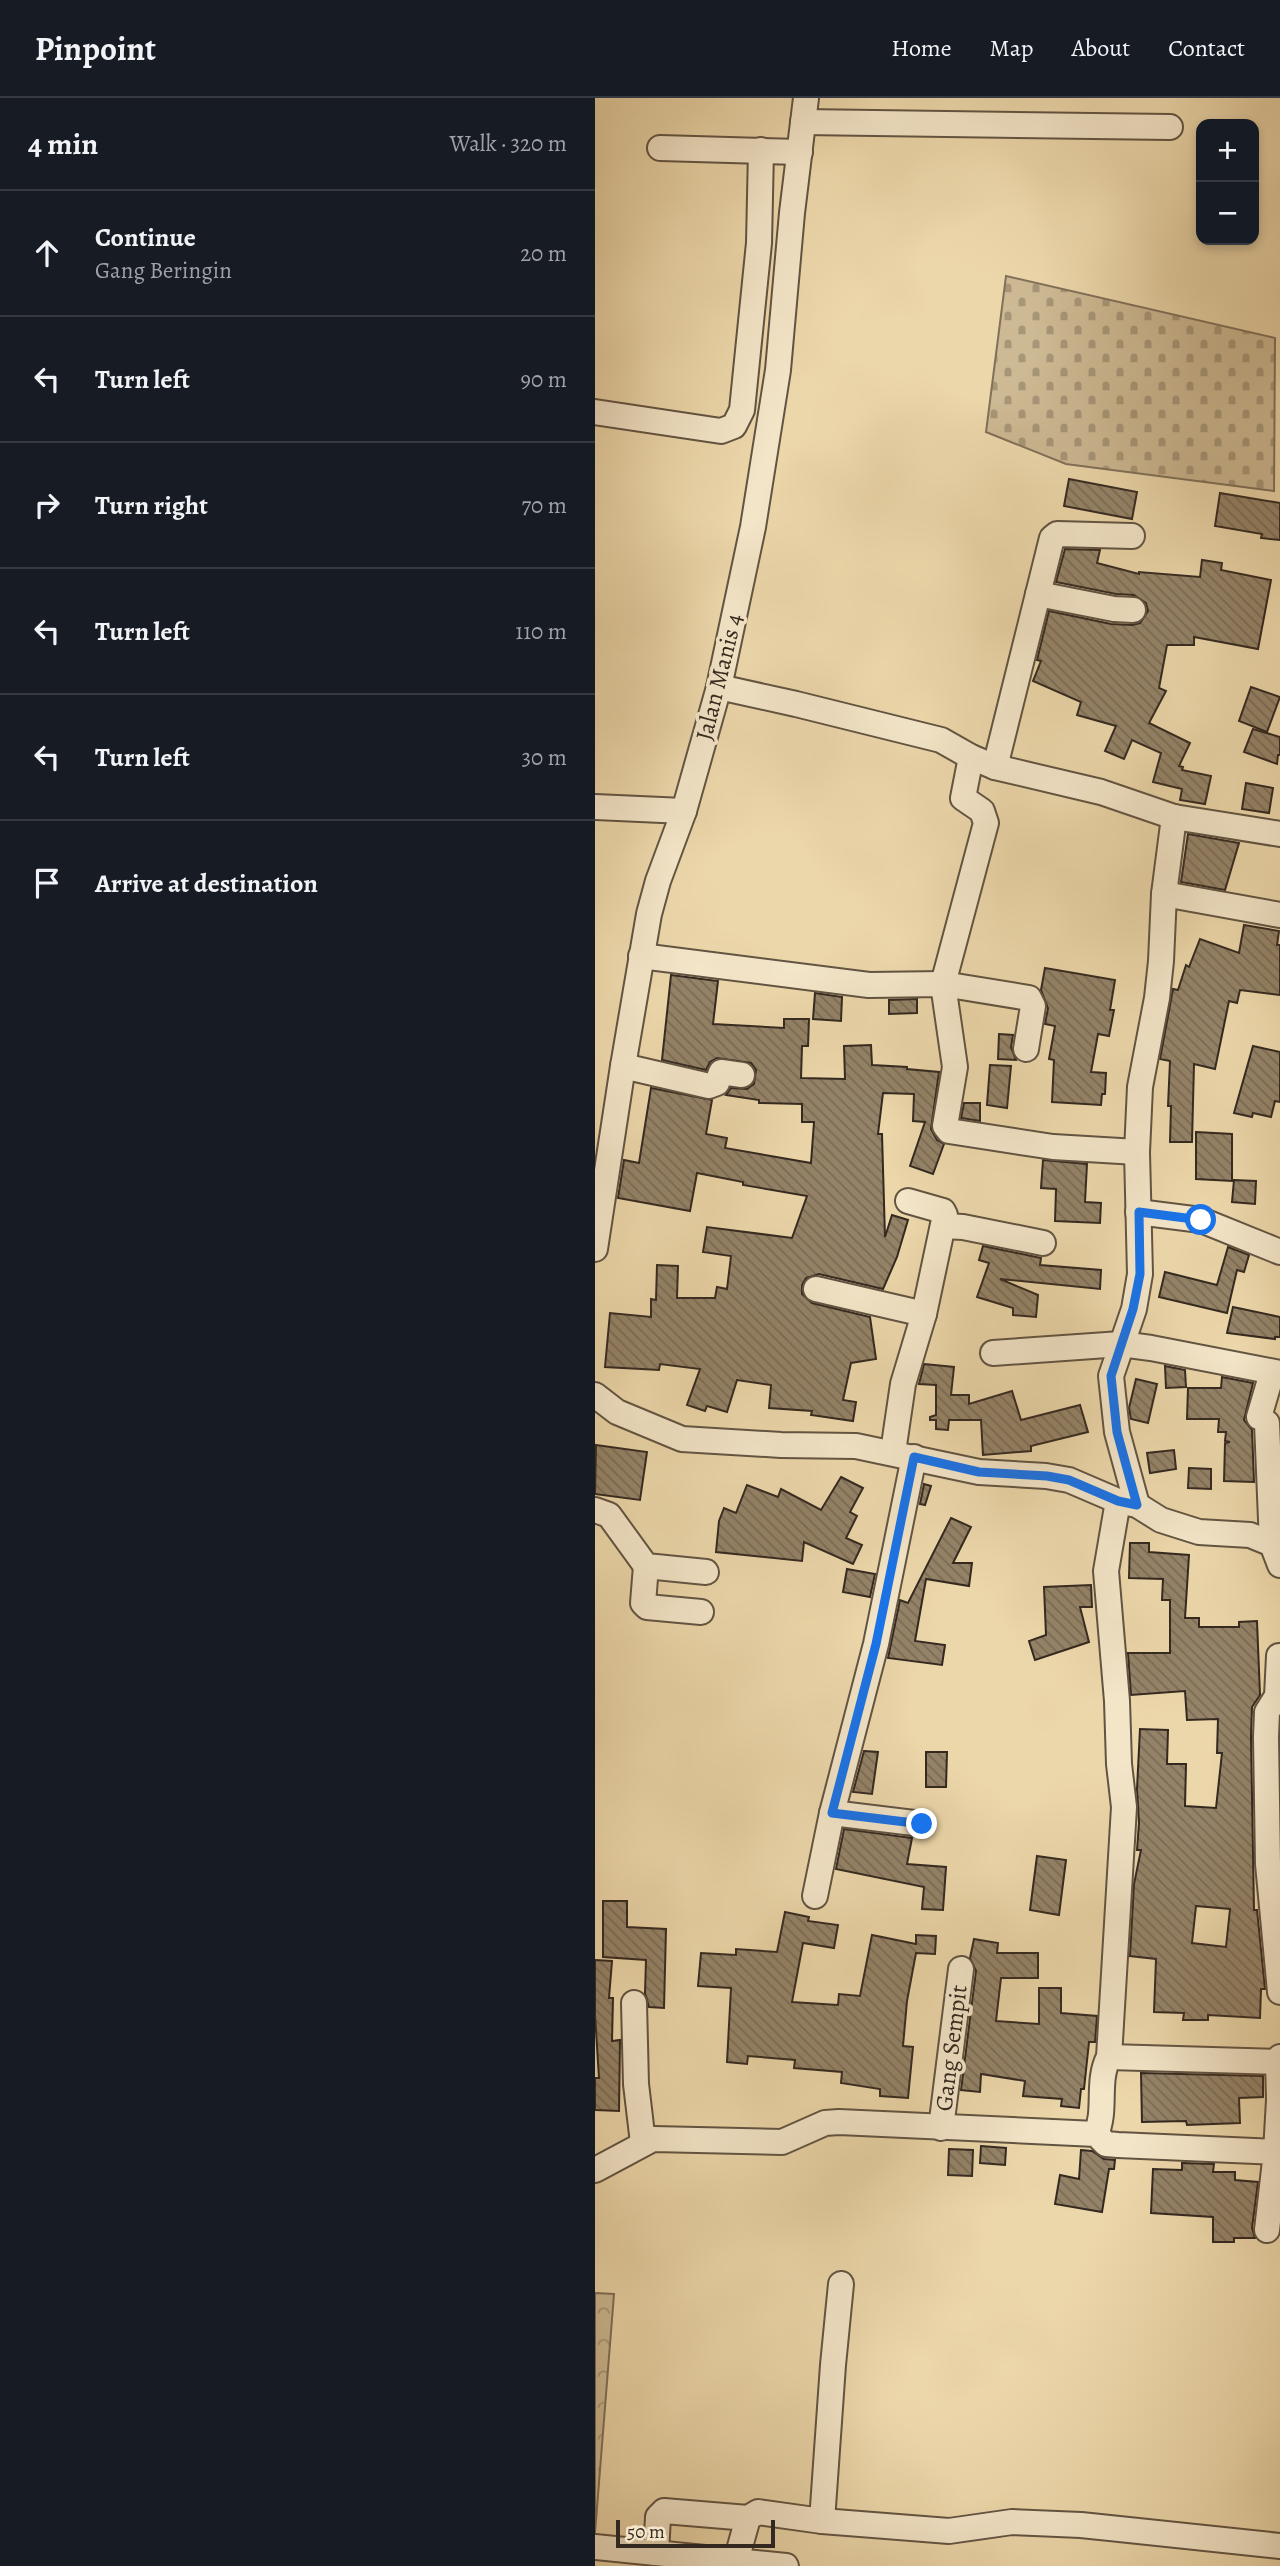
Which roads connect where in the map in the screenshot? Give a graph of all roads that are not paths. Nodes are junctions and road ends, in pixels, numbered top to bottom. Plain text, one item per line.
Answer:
1 (805, 110) edge
2 (1170, 127) dead end
3 (660, 148) dead end
4 (761, 150) junction
5 (800, 152) junction
6 (595, 412) edge
7 (1132, 536) dead end
8 (1038, 594) junction
9 (1133, 610) dead end
10 (719, 687) junction
11 (971, 757) junction
12 (995, 767) junction
13 (595, 807) edge
14 (684, 811) junction
15 (1174, 817) junction
16 (1280, 834) edge
17 (1164, 894) junction
18 (1280, 915) edge
19 (641, 956) junction
20 (943, 984) junction
21 (1025, 1049) dead end
22 (640, 1070) junction
23 (742, 1075) dead end
24 (1137, 1152) junction
25 (908, 1201) dead end
26 (1139, 1212) junction
27 (943, 1226) junction
28 (1043, 1243) dead end
29 (595, 1249) edge
30 (1280, 1252) edge
31 (815, 1289) dead end
32 (924, 1314) junction
33 (1121, 1344) junction
34 (993, 1353) dead end
35 (1276, 1373) edge
36 (595, 1395) edge
37 (903, 1455) junction
38 (1128, 1503) junction
39 (595, 1510) edge
40 (1276, 1554) edge
41 (646, 1566) junction
42 (706, 1572) dead end
43 (701, 1612) dead end
44 (1279, 1656) edge
45 (832, 1813) junction
46 (922, 1824) dead end
47 (815, 1896) dead end
48 (961, 1969) dead end
49 (1280, 1992) edge
50 (633, 2003) dead end
51 (1109, 2057) junction
52 (1279, 2059) edge
53 (1280, 2100) edge
54 (941, 2128) junction
55 (1096, 2134) junction
56 (643, 2143) junction
57 (1276, 2152) junction
58 (595, 2170) edge
59 (1267, 2230) dead end
60 (841, 2284) dead end
61 (748, 2518) junction
62 (822, 2521) junction
63 (1280, 2546) edge
64 (595, 2547) edge
65 (656, 2553) junction
66 (736, 2561) junction
67 (786, 2566) edge

1 - 2 street
1 - 5 street, Jalan Manis 4
3 - 4 street
4 - 5 street
4 - 6 street
5 - 10 street, Jalan Manis 4
7 - 8 street
8 - 9 street
8 - 12 street
10 - 11 street
10 - 14 street, Jalan Manis 4
11 - 12 street
11 - 20 street
12 - 15 street
13 - 14 street
14 - 19 street, Jalan Manis 4
15 - 16 street
15 - 17 street
17 - 18 street
17 - 24 street
19 - 20 street
19 - 22 street, Jalan Manis 4
20 - 21 street
20 - 24 street
22 - 23 street
22 - 29 street, Jalan Manis 4
24 - 26 street
25 - 27 street
26 - 30 street
26 - 33 street
27 - 28 street
27 - 32 street
31 - 32 street
32 - 37 street
33 - 34 street
33 - 35 street
33 - 38 street
35 - 40 street
36 - 37 street
37 - 38 street
37 - 45 street
38 - 40 street
38 - 51 street
39 - 41 street
41 - 42 street
41 - 43 street
44 - 49 street
45 - 46 street
45 - 47 street
48 - 54 street, Gang Sempit
50 - 56 street
51 - 52 street
51 - 55 street
52 - 53 street
53 - 57 street
54 - 55 street
54 - 56 street
55 - 57 street
56 - 58 street
57 - 59 street
60 - 62 street
61 - 62 street
61 - 65 street
61 - 66 street
62 - 63 street
64 - 65 street
65 - 66 street
66 - 67 street

